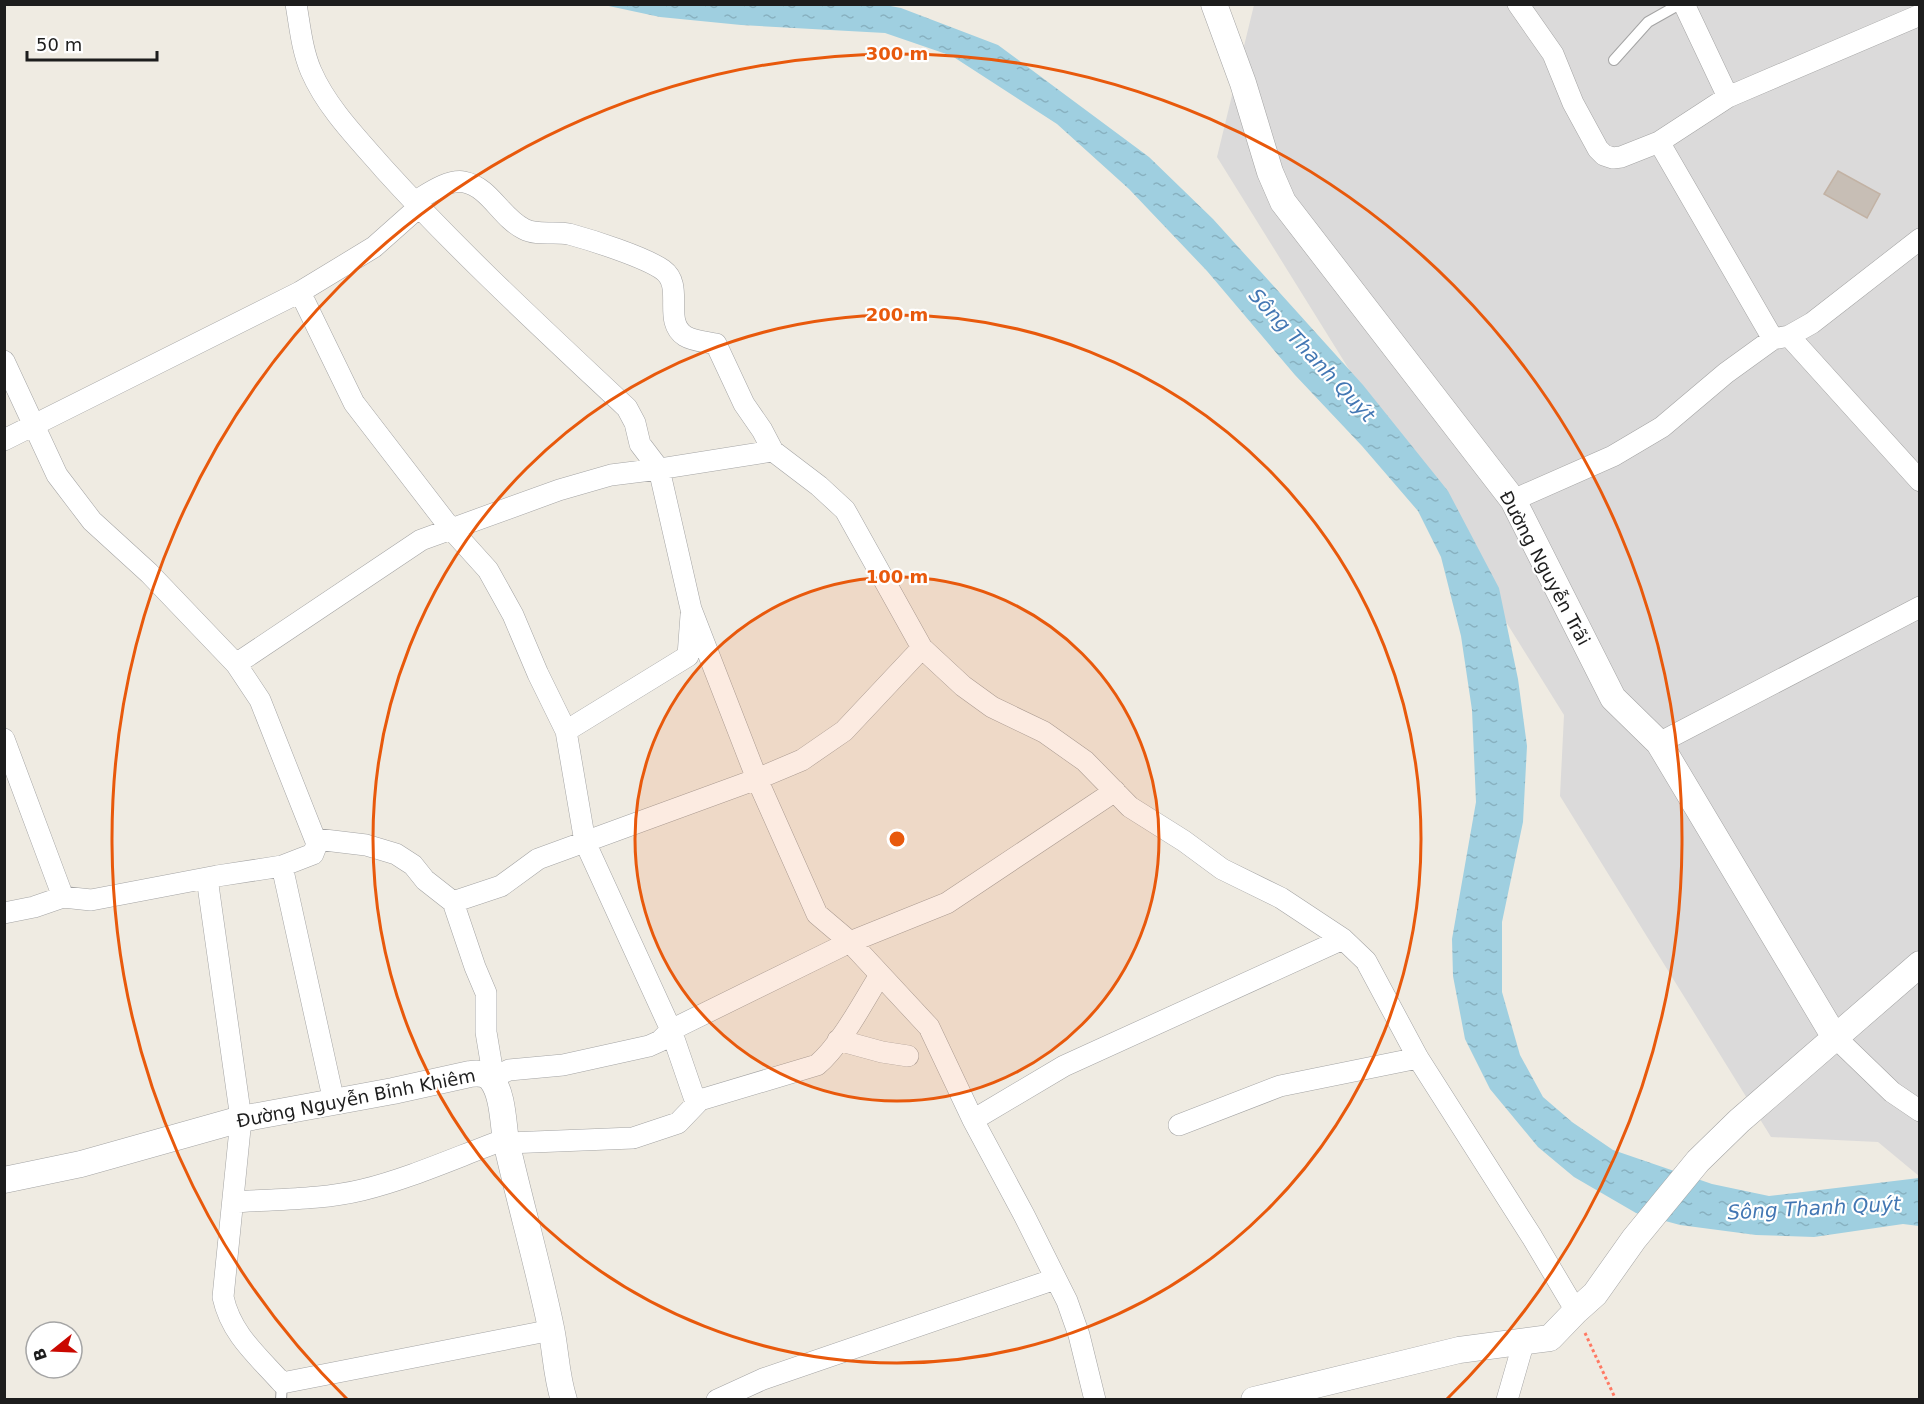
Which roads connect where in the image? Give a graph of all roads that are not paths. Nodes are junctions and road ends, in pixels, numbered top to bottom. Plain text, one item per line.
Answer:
1 (296, 4) edge
2 (1214, 4) edge
3 (1518, 4) edge
4 (1682, 4) edge
5 (1920, 15) edge
6 (1614, 60) dead end
7 (1728, 97) junction
8 (1659, 142) junction
9 (416, 204) junction
10 (1920, 239) edge
11 (300, 292) junction
12 (1781, 338) junction
13 (4, 361) edge
14 (34, 425) junction
15 (4, 440) edge
16 (773, 451) junction
17 (659, 469) junction
18 (1920, 481) edge
19 (1513, 500) junction
20 (452, 529) junction
21 (1920, 607) edge
22 (691, 609) junction
23 (922, 648) junction
24 (236, 664) junction
25 (566, 730) junction
26 (4, 739) edge
27 (1659, 743) junction
28 (758, 780) junction
29 (1114, 791) junction
30 (316, 839) junction
31 (585, 842) junction
32 (282, 866) junction
33 (207, 878) junction
34 (63, 897) junction
35 (453, 902) junction
36 (4, 913) edge
37 (1343, 939) junction
38 (850, 942) junction
39 (1920, 964) edge
40 (880, 975) junction
41 (670, 1030) junction
42 (1834, 1036) junction
43 (838, 1040) junction
44 (908, 1056) dead end
45 (1418, 1058) junction
46 (489, 1077) junction
47 (700, 1100) junction
48 (334, 1102) junction
49 (1920, 1111) edge
50 (241, 1119) junction
51 (973, 1120) junction
52 (1179, 1125) dead end
53 (506, 1141) junction
54 (4, 1180) edge
55 (233, 1202) junction
56 (1055, 1279) junction
57 (1576, 1311) junction
58 (552, 1330) junction
59 (1524, 1341) junction
60 (281, 1391) edge
61 (564, 1400) edge
62 (717, 1400) edge
63 (1095, 1400) edge
64 (1254, 1400) edge
65 (1507, 1400) edge

1 - 9 street
2 - 19 street, Đường Nguyễn Trãi
3 - 8 street
4 - 6 lane
4 - 7 street
5 - 7 street
7 - 8 street
8 - 12 street
9 - 11 street
9 - 16 street
9 - 17 street
10 - 12 street
11 - 14 street
11 - 20 street
12 - 18 street
12 - 19 street
13 - 14 street
14 - 15 street
14 - 24 street
16 - 17 street
16 - 23 street
17 - 20 street
17 - 22 street
19 - 27 street, Đường Nguyễn Trãi
20 - 24 street
20 - 25 street
21 - 27 street
22 - 25 street
22 - 28 street
23 - 28 street
23 - 29 street
24 - 30 street
25 - 31 street
26 - 34 street
27 - 42 street, Đường Nguyễn Trãi
28 - 31 street
28 - 38 street
29 - 37 street
29 - 38 street
30 - 32 street
30 - 35 street
31 - 35 street
31 - 41 street
32 - 33 street
32 - 48 street
33 - 34 street
33 - 50 street
34 - 36 street
35 - 46 street
37 - 45 street
37 - 51 street
38 - 40 street
38 - 41 street
39 - 42 street
40 - 43 street
40 - 51 street
41 - 46 street
41 - 47 street
42 - 49 street
42 - 57 street
43 - 44 street
43 - 47 street
45 - 52 street
45 - 57 street
46 - 48 street, Đường Nguyễn Bỉnh Khiêm
46 - 53 street, Đường Nguyễn Bỉnh Khiêm
47 - 53 street
48 - 50 street, Đường Nguyễn Bỉnh Khiêm
50 - 54 street, Đường Nguyễn Bỉnh Khiêm
50 - 55 street
51 - 56 street
53 - 55 street
53 - 58 street, Đường Nguyễn Bỉnh Khiêm
55 - 60 street
56 - 62 street
56 - 63 street
57 - 59 street
58 - 60 street
58 - 61 street, Đường Nguyễn Bỉnh Khiêm
59 - 64 street
59 - 65 street

